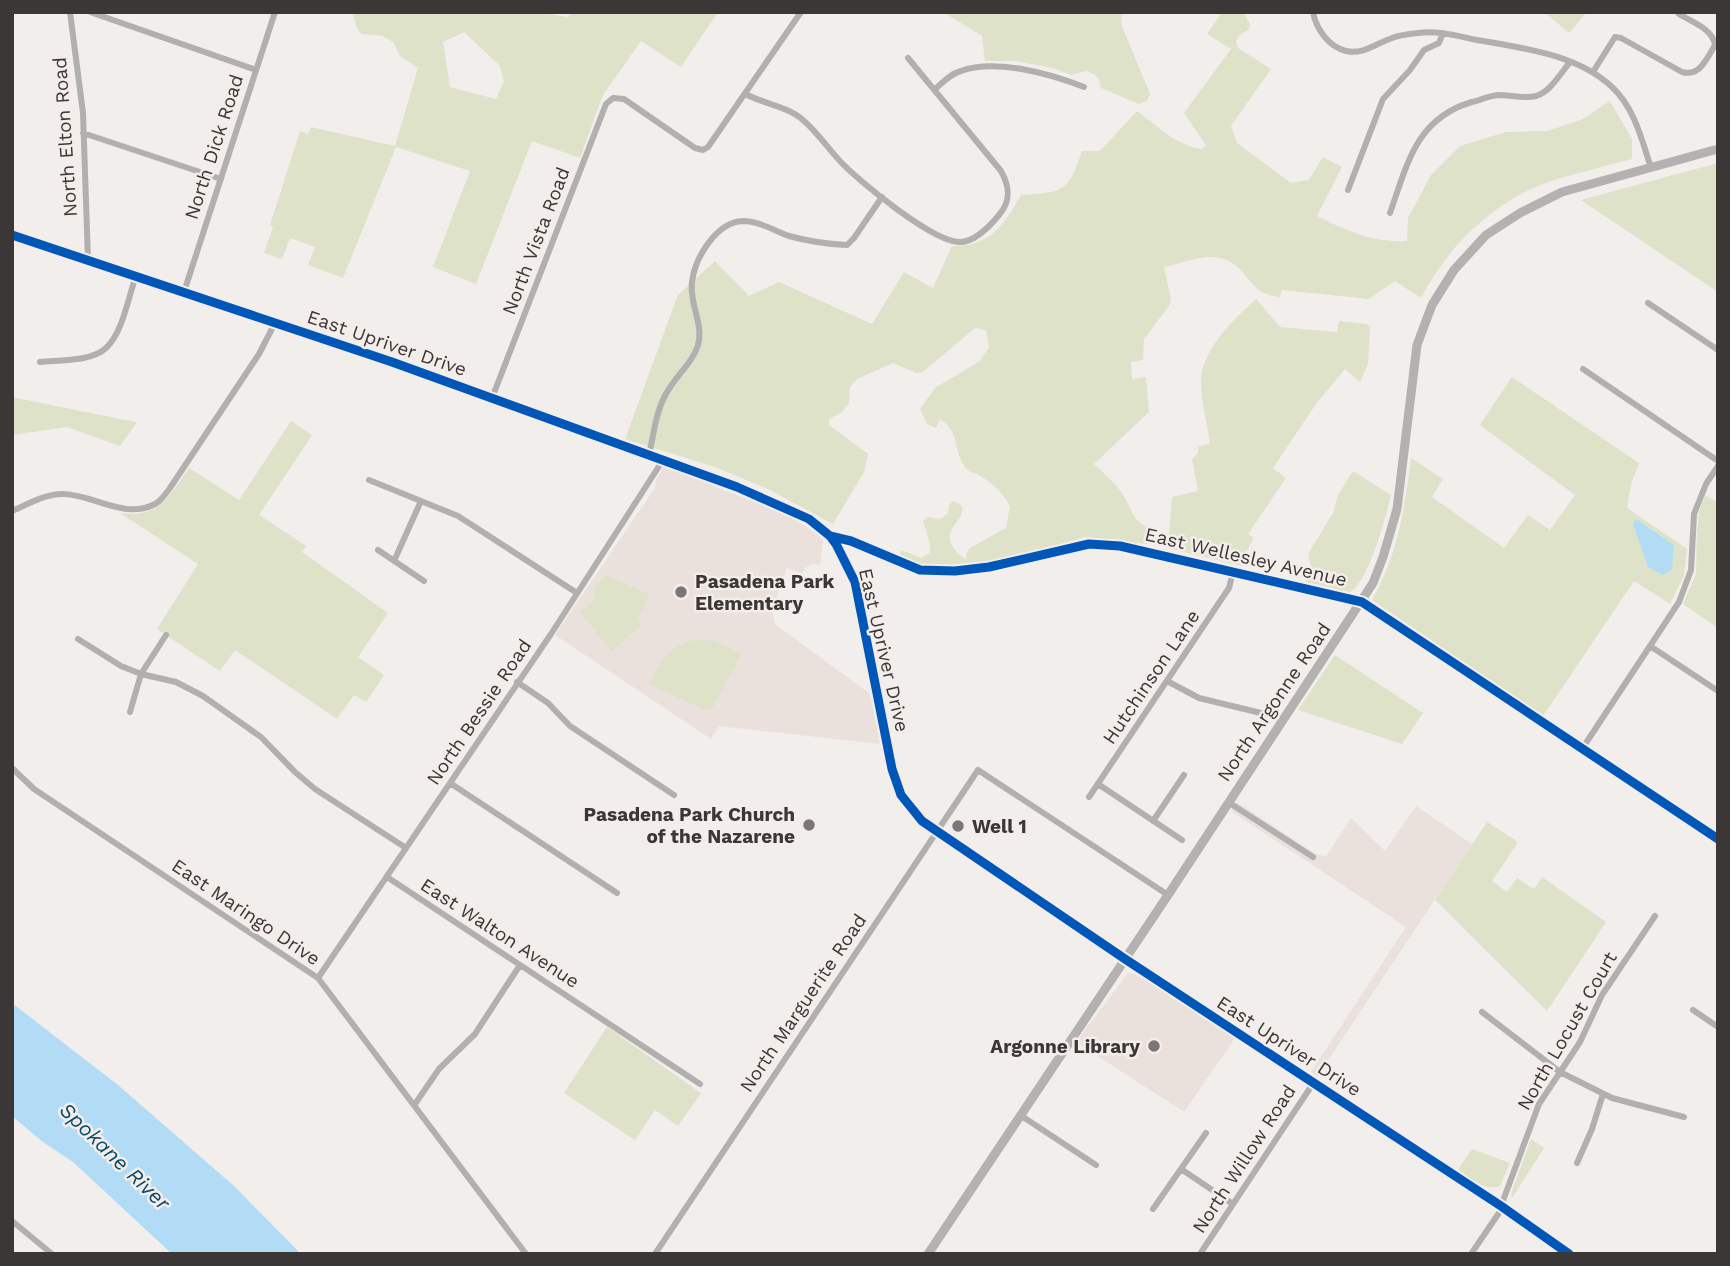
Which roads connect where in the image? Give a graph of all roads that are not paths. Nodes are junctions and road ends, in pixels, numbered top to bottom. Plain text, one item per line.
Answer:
1 (70, 12) edge
2 (90, 12) edge
3 (275, 12) edge
4 (801, 12) edge
5 (1313, 12) edge
6 (1679, 14) dead end
7 (1443, 33) junction
8 (908, 58) dead end
9 (1570, 62) junction
10 (256, 70) junction
11 (1593, 72) junction
12 (1084, 87) dead end
13 (934, 90) junction
14 (745, 94) junction
15 (83, 133) junction
16 (1718, 149) edge
17 (1652, 169) junction
18 (221, 179) junction
19 (1348, 190) dead end
20 (882, 197) junction
21 (1390, 213) dead end
22 (12, 235) edge
23 (88, 260) junction
24 (136, 276) junction
25 (184, 292) junction
26 (1648, 303) dead end
27 (275, 323) junction
28 (1718, 350) edge
29 (40, 362) dead end
30 (1583, 369) dead end
31 (492, 398) junction
32 (649, 455) junction
33 (663, 460) junction
34 (1718, 461) edge
35 (1718, 466) edge
36 (369, 480) dead end
37 (421, 501) junction
38 (12, 511) edge
39 (830, 536) junction
40 (377, 550) dead end
41 (394, 561) junction
42 (1233, 572) junction
43 (424, 581) dead end
44 (577, 593) junction
45 (1362, 602) junction
46 (166, 635) dead end
47 (78, 639) dead end
48 (1650, 646) junction
49 (141, 674) junction
50 (1167, 681) junction
51 (517, 682) junction
52 (1718, 691) edge
53 (130, 712) dead end
54 (1265, 714) dead end
55 (1582, 749) junction
56 (12, 768) edge
57 (1184, 775) dead end
58 (450, 783) junction
59 (1098, 784) junction
60 (674, 795) dead end
61 (1090, 797) dead end
62 (1228, 802) junction
63 (1153, 821) junction
64 (936, 832) junction
65 (1718, 839) edge
66 (1182, 840) dead end
67 (406, 848) junction
68 (1313, 857) dead end
69 (387, 877) junction
70 (617, 893) dead end
71 (1168, 895) junction
72 (1656, 916) dead end
73 (1125, 959) junction
74 (520, 965) junction
75 (318, 978) junction
76 (1693, 1010) dead end
77 (1482, 1012) dead end
78 (1718, 1027) edge
79 (1559, 1072) junction
80 (1314, 1082) junction
81 (700, 1083) dead end
82 (1603, 1094) junction
83 (415, 1104) junction
84 (1020, 1115) junction
85 (1684, 1116) dead end
86 (1206, 1133) dead end
87 (1577, 1163) dead end
88 (1096, 1165) dead end
89 (1181, 1169) junction
90 (1233, 1204) junction
91 (1502, 1206) junction
92 (1153, 1209) dead end
93 (12, 1220) edge
94 (52, 1254) edge
95 (526, 1254) edge
96 (655, 1254) edge
97 (928, 1254) edge
98 (1200, 1254) edge
99 (1472, 1254) edge
100 (1569, 1254) edge

1 - 15 street, North Elton Road
2 - 10 street
3 - 10 street, North Dick Road
4 - 14 street
5 - 7 street
6 - 11 street
7 - 9 street
7 - 19 street
8 - 13 street
9 - 11 street
9 - 21 street
10 - 18 street, North Dick Road
11 - 17 street
12 - 13 street
13 - 20 street
14 - 20 street
14 - 31 street, North Vista Road
15 - 18 street
15 - 23 street, North Elton Road
16 - 17 main road, North Argonne Road
17 - 45 main road, North Argonne Road
18 - 25 street, North Dick Road
20 - 32 street
22 - 23 main road, East Upriver Drive
23 - 24 main road, East Upriver Drive
24 - 25 main road, East Upriver Drive
24 - 29 street
25 - 27 main road, East Upriver Drive
26 - 28 street
27 - 31 main road, East Upriver Drive
27 - 38 street
30 - 34 street
31 - 32 main road, East Upriver Drive
32 - 33 main road, East Upriver Drive
33 - 39 main road, East Upriver Drive
33 - 44 street, North Bessie Road
35 - 48 street
36 - 37 street
37 - 41 street
37 - 44 street
39 - 42 street, East Wellesley Avenue
39 - 64 main road, East Upriver Drive
40 - 41 street
41 - 43 street
42 - 45 street, East Wellesley Avenue
42 - 50 street, Hutchinson Lane
44 - 51 street, North Bessie Road
45 - 55 street, East Wellesley Avenue
45 - 62 main road, North Argonne Road
46 - 49 street
47 - 49 street
48 - 52 street
48 - 55 street
49 - 53 street
49 - 67 street
50 - 54 street
50 - 59 street, Hutchinson Lane
51 - 58 street, North Bessie Road
51 - 60 street
55 - 65 street, East Wellesley Avenue
56 - 75 street, East Maringo Drive
57 - 63 street
58 - 67 street, North Bessie Road
58 - 70 street
59 - 61 street, Hutchinson Lane
59 - 63 street
62 - 68 street
62 - 71 main road, North Argonne Road
63 - 66 street
64 - 71 street, North Marguerite Road
64 - 73 main road, East Upriver Drive
64 - 96 street, North Marguerite Road
67 - 69 street, North Bessie Road
69 - 74 street, East Walton Avenue
69 - 75 street, North Bessie Road
71 - 73 main road, North Argonne Road
72 - 79 street, North Locust Court
73 - 80 main road, East Upriver Drive
73 - 84 main road, North Argonne Road
74 - 81 street, East Walton Avenue
74 - 83 street
75 - 83 street, East Maringo Drive
76 - 78 street
77 - 79 street
79 - 82 street
79 - 91 street, North Locust Court
80 - 90 street, North Willow Road
80 - 91 main road, East Upriver Drive
82 - 85 street
82 - 87 street
83 - 95 street, East Maringo Drive
84 - 88 street
84 - 97 main road, North Argonne Road
86 - 89 street
89 - 90 street
89 - 92 street
90 - 98 street, North Willow Road
91 - 99 street, North Locust Court
91 - 100 main road, East Upriver Drive
93 - 94 street

